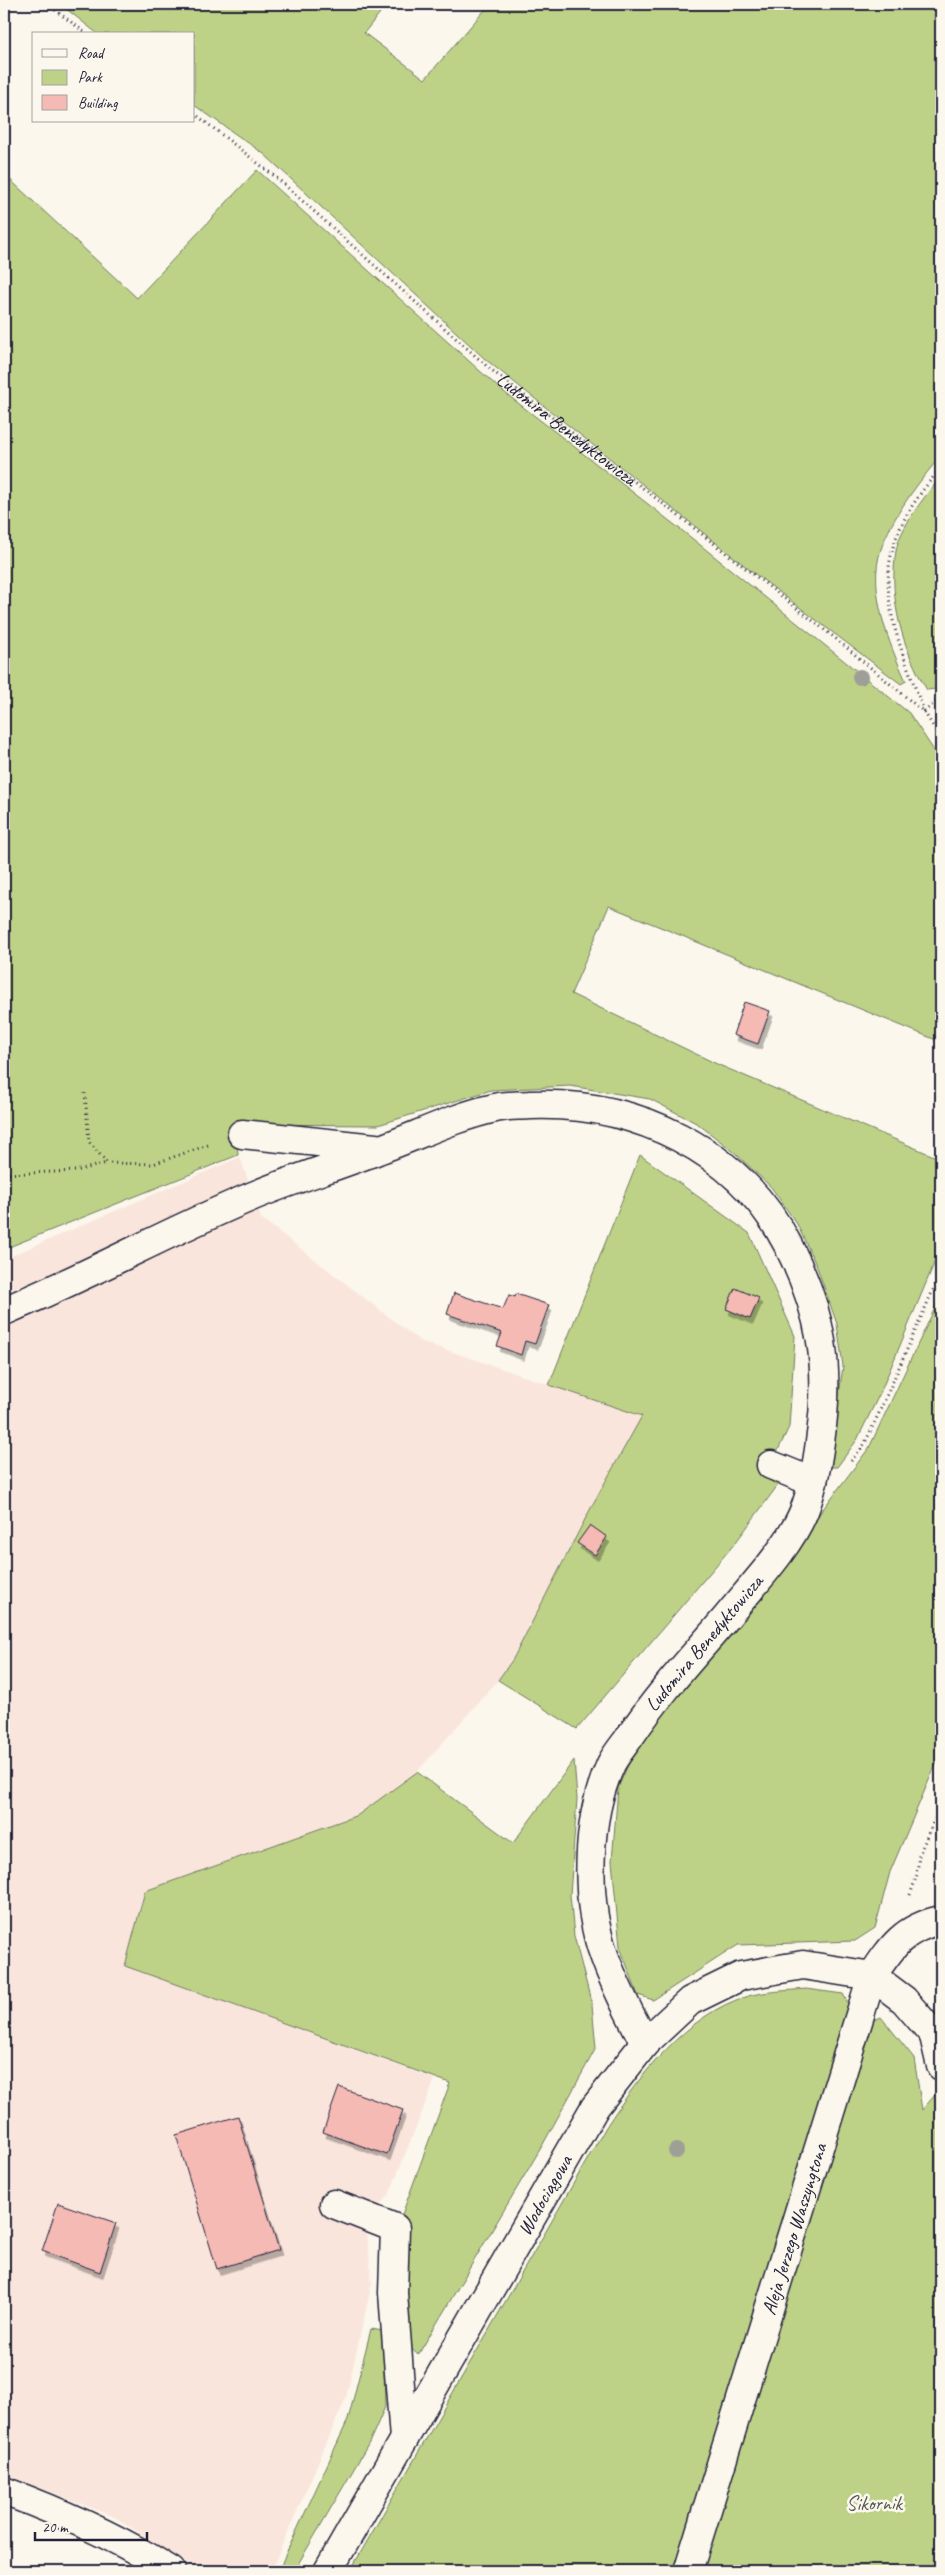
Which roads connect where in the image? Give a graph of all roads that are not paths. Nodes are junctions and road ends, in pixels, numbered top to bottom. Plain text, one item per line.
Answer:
1 (242, 1134) road end
2 (381, 1149) junction
3 (4, 1311) edge
4 (771, 1465) dead end
5 (814, 1482) junction
6 (941, 1920) edge
7 (872, 1976) junction
8 (938, 2039) edge
9 (645, 2044) junction
10 (941, 2066) edge
11 (334, 2204) dead end
12 (404, 2439) junction
13 (4, 2491) edge
14 (171, 2571) edge
15 (328, 2571) edge
16 (688, 2571) edge

1 - 2 street
2 - 3 street, Ludomira Benedyktowicza
2 - 5 street, Ludomira Benedyktowicza
4 - 5 street
5 - 9 street, Ludomira Benedyktowicza
6 - 7 street, Aleja Jerzego Waszyngtona
7 - 8 street
7 - 9 street, Wodociągowa
7 - 16 street, Aleja Jerzego Waszyngtona
8 - 10 street
9 - 12 street, Wodociągowa
11 - 12 street
12 - 15 street, Wodociągowa
13 - 14 street

